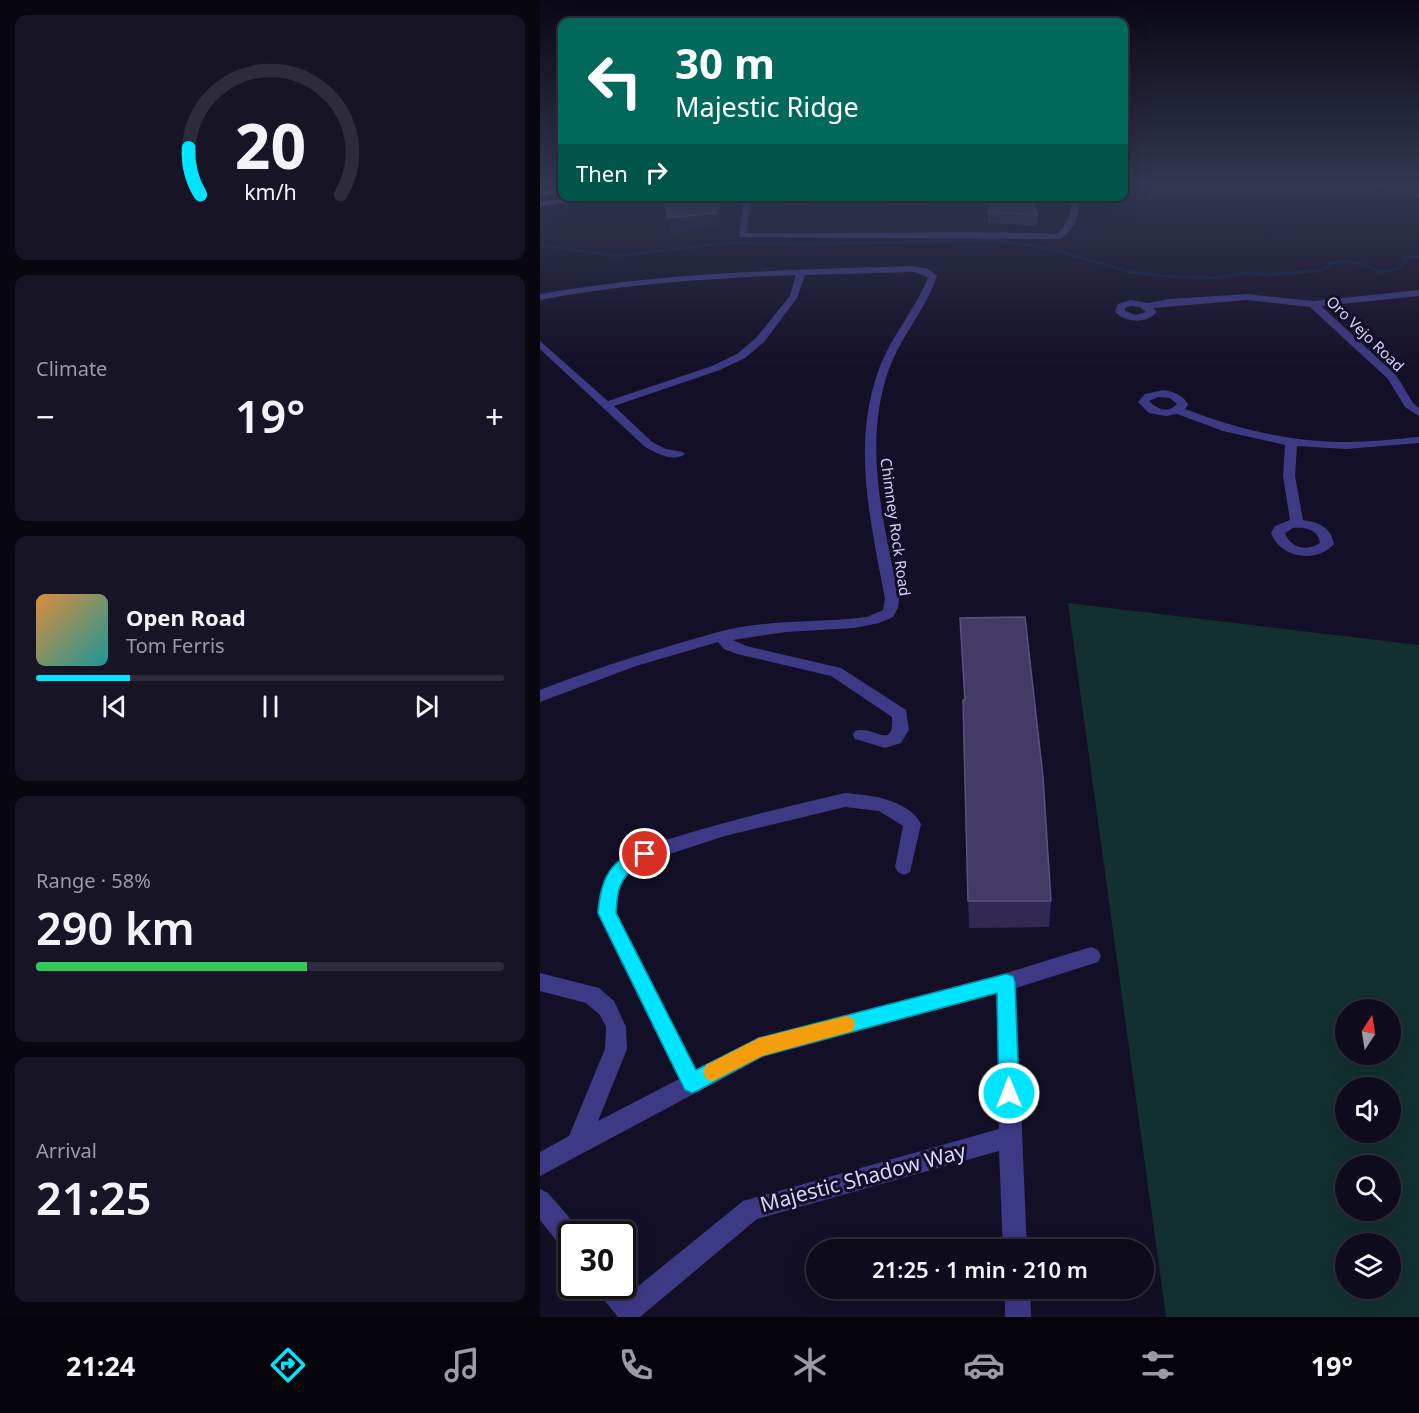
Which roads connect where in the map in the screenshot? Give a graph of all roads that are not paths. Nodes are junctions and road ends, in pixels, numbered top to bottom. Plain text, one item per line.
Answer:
1 (802, 272) junction
2 (1419, 293) edge
3 (540, 297) edge
4 (1313, 304) junction
5 (1148, 306) dead end
6 (540, 344) edge
7 (606, 405) junction
8 (1178, 410) dead end
9 (1419, 413) edge
10 (1419, 440) edge
11 (1291, 442) junction
12 (679, 454) dead end
13 (1297, 523) dead end
14 (721, 636) junction
15 (540, 696) edge
16 (861, 735) dead end
17 (904, 867) dead end
18 (1091, 956) dead end
19 (540, 982) edge
20 (1006, 982) junction
21 (692, 1083) junction
22 (1010, 1137) junction
23 (577, 1144) junction
24 (540, 1164) edge
25 (540, 1201) edge
26 (558, 1223) edge
27 (1015, 1239) edge
28 (621, 1299) edge
29 (1017, 1299) edge
30 (633, 1313) edge
31 (1018, 1317) edge

1 - 3 street, Chimney Rock Road
1 - 7 street
1 - 14 street, Chimney Rock Road
2 - 4 street
4 - 5 street
4 - 9 street, Oro Vejo Road
6 - 7 street
7 - 12 street
8 - 11 street
10 - 11 street
11 - 13 street
14 - 15 street
14 - 16 street
17 - 21 street
18 - 20 street
19 - 23 street
20 - 21 street
20 - 22 street
21 - 23 street
22 - 27 street
22 - 30 street, Majestic Shadow Way
23 - 24 street
25 - 26 street
28 - 30 street, Majestic Shadow Way
29 - 31 street

